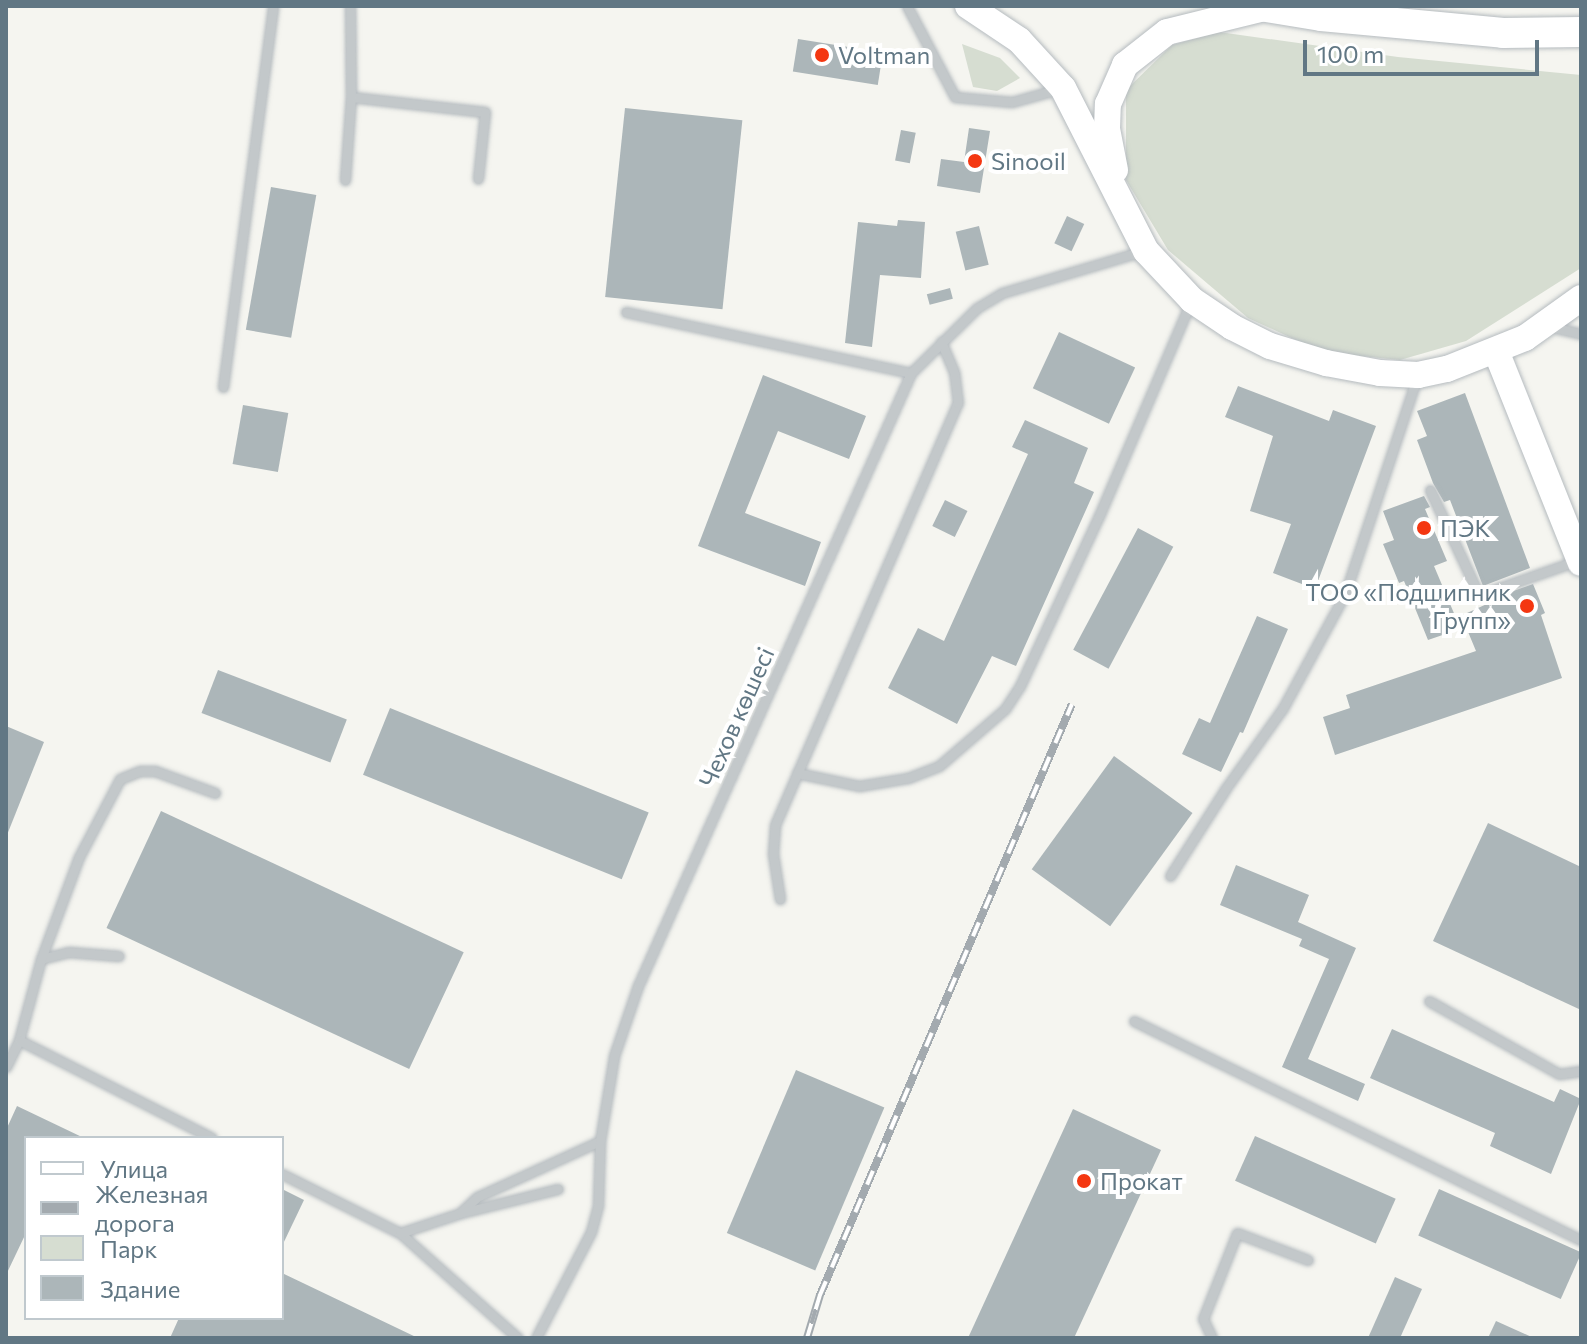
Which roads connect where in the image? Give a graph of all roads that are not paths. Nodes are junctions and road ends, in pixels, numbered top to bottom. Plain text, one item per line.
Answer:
1 (273, 6) edge
2 (350, 6) edge
3 (907, 6) edge
4 (968, 6) edge
5 (1265, 7) edge
6 (1581, 32) edge
7 (1063, 88) junction
8 (351, 97) junction
9 (478, 179) dead end
10 (345, 180) dead end
11 (1129, 220) junction
12 (1146, 251) junction
13 (1581, 298) edge
14 (1192, 300) junction
15 (626, 312) dead end
16 (1544, 326) junction
17 (1581, 334) edge
18 (941, 342) junction
19 (1496, 351) junction
20 (911, 373) junction
21 (1418, 375) junction
22 (223, 387) dead end
23 (1430, 490) dead end
24 (1580, 562) edge
25 (797, 773) junction
26 (215, 793) dead end
27 (1170, 876) dead end
28 (780, 899) dead end
29 (119, 956) dead end
30 (41, 959) junction
31 (1429, 1001) dead end
32 (1134, 1021) dead end
33 (19, 1040) junction
34 (6, 1067) edge
35 (1581, 1071) edge
36 (208, 1136) edge
37 (600, 1141) junction
38 (284, 1175) edge
39 (558, 1189) dead end
40 (461, 1213) junction
41 (400, 1233) junction
42 (1581, 1240) edge
43 (1308, 1260) dead end
44 (518, 1338) edge
45 (536, 1338) edge
46 (1212, 1338) edge

1 - 22 lane
2 - 8 lane
3 - 7 lane
4 - 7 main road
5 - 6 main road
5 - 11 main road
7 - 11 main road
8 - 9 lane
8 - 10 lane
11 - 12 main road
12 - 14 main road
12 - 18 lane, Чехов көшесі
13 - 16 main road
14 - 21 main road
14 - 25 lane
15 - 20 lane
16 - 17 lane
16 - 19 main road
18 - 20 lane, Чехов көшесі
18 - 25 lane
19 - 21 main road
19 - 24 main road
20 - 37 lane, Чехов көшесі
21 - 27 lane
23 - 24 lane
25 - 28 lane
26 - 30 lane
29 - 30 lane
30 - 33 lane
31 - 35 lane
32 - 42 lane
33 - 34 lane
33 - 36 lane
37 - 40 lane
37 - 45 lane, Чехов көшесі
38 - 41 lane
39 - 40 lane
40 - 41 lane
41 - 44 lane
43 - 46 lane

